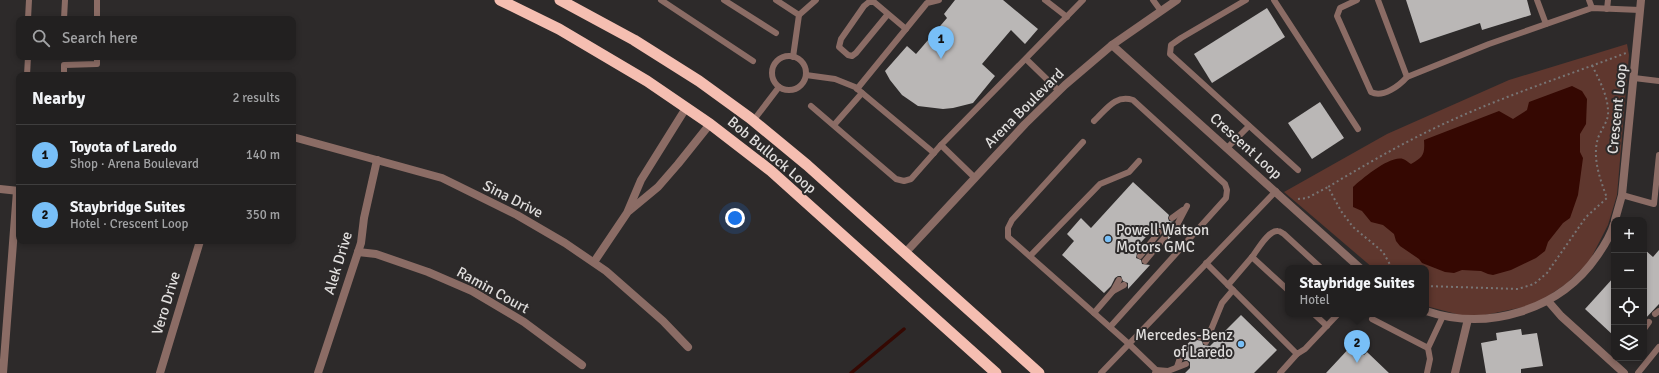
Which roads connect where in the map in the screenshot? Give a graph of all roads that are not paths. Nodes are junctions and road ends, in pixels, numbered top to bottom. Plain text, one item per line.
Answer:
1 (29, 0) edge
2 (64, 0) edge
3 (97, 0) edge
4 (500, 0) edge
5 (560, 0) edge
6 (661, 0) edge
7 (724, 0) edge
8 (776, 0) edge
9 (816, 0) edge
10 (939, 0) edge
11 (1045, 0) edge
12 (1083, 0) edge
13 (1153, 0) edge
14 (1177, 0) edge
15 (1246, 0) edge
16 (1274, 0) edge
17 (1357, 0) edge
18 (1378, 0) edge
19 (1537, 0) edge
20 (1589, 0) edge
21 (1608, 0) edge
22 (1641, 0) edge
23 (926, 1) edge
24 (572, 3) edge
25 (1592, 8) junction
26 (1607, 9) junction
27 (1161, 10) junction
28 (1640, 10) junction
29 (888, 14) junction
30 (799, 15) junction
31 (28, 16) edge
32 (64, 16) edge
33 (97, 16) edge
34 (1066, 17) junction
35 (1546, 24) junction
36 (906, 29) junction
37 (776, 33) dead end
38 (1112, 45) junction
39 (793, 57) junction
40 (1026, 59) junction
41 (28, 60) edge
42 (64, 60) edge
43 (97, 60) edge
44 (754, 61) dead end
45 (64, 65) junction
46 (27, 72) edge
47 (64, 72) edge
48 (806, 75) junction
49 (1407, 77) junction
50 (1634, 78) junction
51 (1659, 81) edge
52 (779, 87) junction
53 (860, 91) junction
54 (1059, 91) junction
55 (811, 106) dead end
56 (686, 108) junction
57 (753, 121) junction
58 (1094, 121) dead end
59 (710, 124) junction
60 (834, 125) junction
61 (1249, 126) junction
62 (1358, 130) dead end
63 (296, 137) edge
64 (1083, 142) dead end
65 (941, 145) junction
66 (1227, 148) junction
67 (934, 153) junction
68 (1659, 155) edge
69 (377, 160) junction
70 (1139, 161) dead end
71 (1298, 170) dead end
72 (975, 178) junction
73 (0, 189) edge
74 (16, 191) edge
75 (1276, 191) junction
76 (1622, 195) junction
77 (1656, 204) edge
78 (627, 213) junction
79 (16, 215) edge
80 (1616, 217) edge
81 (1172, 218) dead end
82 (1178, 223) dead end
83 (1611, 230) edge
84 (1159, 232) dead end
85 (1165, 237) dead end
86 (199, 244) edge
87 (358, 252) junction
88 (905, 253) junction
89 (1030, 256) junction
90 (1140, 256) dead end
91 (1252, 257) junction
92 (1145, 261) dead end
93 (594, 262) junction
94 (1206, 263) junction
95 (1318, 265) edge
96 (1357, 265) edge
97 (1122, 283) dead end
98 (1228, 285) junction
99 (1285, 287) edge
100 (1233, 290) junction
101 (1548, 301) junction
102 (1429, 312) edge
103 (1094, 313) junction
104 (1443, 316) junction
105 (1317, 317) edge
106 (1335, 317) edge
107 (1372, 319) dead end
108 (1468, 319) junction
109 (1649, 322) dead end
110 (1647, 325) edge
111 (1327, 326) junction
112 (1110, 327) junction
113 (1211, 329) junction
114 (1200, 337) dead end
115 (1206, 342) dead end
116 (1129, 344) junction
117 (688, 347) dead end
118 (1659, 347) edge
119 (1428, 348) junction
120 (1297, 354) junction
121 (1647, 356) edge
122 (1180, 358) dead end
123 (1650, 358) junction
124 (1186, 364) dead end
125 (582, 365) dead end
126 (1177, 367) junction
127 (1155, 372) edge
128 (3, 373) edge
129 (160, 373) edge
130 (318, 373) edge
131 (996, 373) edge
132 (1039, 373) edge
133 (1101, 373) edge
134 (1280, 373) edge
135 (1427, 373) edge
136 (1455, 373) edge
137 (1624, 373) edge
138 (1638, 373) edge

1 - 31 lane
2 - 32 lane
3 - 33 lane
4 - 56 highway, Bob Bullock Loop
5 - 24 highway, Bob Bullock Loop
6 - 44 lane
7 - 37 lane
8 - 30 lane
9 - 30 lane
10 - 23 lane
11 - 34 lane
12 - 34 lane
13 - 27 lane
14 - 27 street, Arena Boulevard
15 - 61 lane
16 - 62 lane
17 - 49 lane
18 - 49 lane
19 - 35 lane
20 - 25 lane
21 - 26 lane
22 - 28 street, Crescent Loop
23 - 36 lane
24 - 57 highway, Bob Bullock Loop
25 - 26 lane
25 - 35 lane
26 - 28 lane
27 - 38 street, Arena Boulevard
28 - 50 street, Crescent Loop
29 - 29 lane
29 - 36 lane
30 - 39 lane
34 - 40 lane
35 - 49 lane
36 - 53 lane
38 - 54 street, Arena Boulevard
38 - 66 street, Crescent Loop
39 - 48 lane
39 - 52 lane
40 - 54 lane
40 - 65 lane
41 - 46 lane
42 - 45 lane
43 - 45 lane
45 - 47 lane
48 - 52 lane
48 - 53 lane
50 - 51 lane
50 - 76 street, Crescent Loop
52 - 57 lane
53 - 60 lane
53 - 67 lane
54 - 72 street, Arena Boulevard
55 - 60 lane
56 - 59 highway, Bob Bullock Loop
56 - 78 street
57 - 88 highway, Bob Bullock Loop
58 - 112 lane
59 - 78 street
59 - 131 highway, Bob Bullock Loop
60 - 67 lane
61 - 66 lane
61 - 71 lane
63 - 69 street, Sina Drive
64 - 89 lane
65 - 67 lane
65 - 72 lane
66 - 75 street, Crescent Loop
68 - 77 lane
69 - 87 street, Alek Drive
69 - 93 street, Sina Drive
70 - 89 lane
72 - 88 street, Arena Boulevard
73 - 74 street
75 - 94 lane
75 - 96 street, Crescent Loop
76 - 77 lane
76 - 80 street, Crescent Loop
78 - 93 street
79 - 128 street
81 - 82 lane
83 - 101 street
84 - 90 lane
85 - 92 lane
86 - 129 street, Vero Drive
87 - 125 street, Ramin Court
87 - 130 street, Alek Drive
88 - 132 highway, Bob Bullock Loop
89 - 103 lane
91 - 95 lane
91 - 98 lane
91 - 99 lane
93 - 117 street, Sina Drive
94 - 98 lane
94 - 116 lane
97 - 103 lane
98 - 100 lane
100 - 113 lane
100 - 120 lane
101 - 108 street
101 - 137 street
102 - 104 street
103 - 112 lane
104 - 108 street
104 - 119 lane
105 - 111 lane
106 - 111 lane
107 - 119 lane
108 - 136 street
109 - 110 lane
111 - 120 lane
112 - 116 lane
113 - 114 lane
113 - 115 lane
116 - 127 lane
116 - 133 lane
118 - 123 lane
119 - 135 lane
120 - 134 lane
121 - 123 lane
122 - 126 lane
123 - 138 lane
124 - 126 lane
126 - 127 lane

